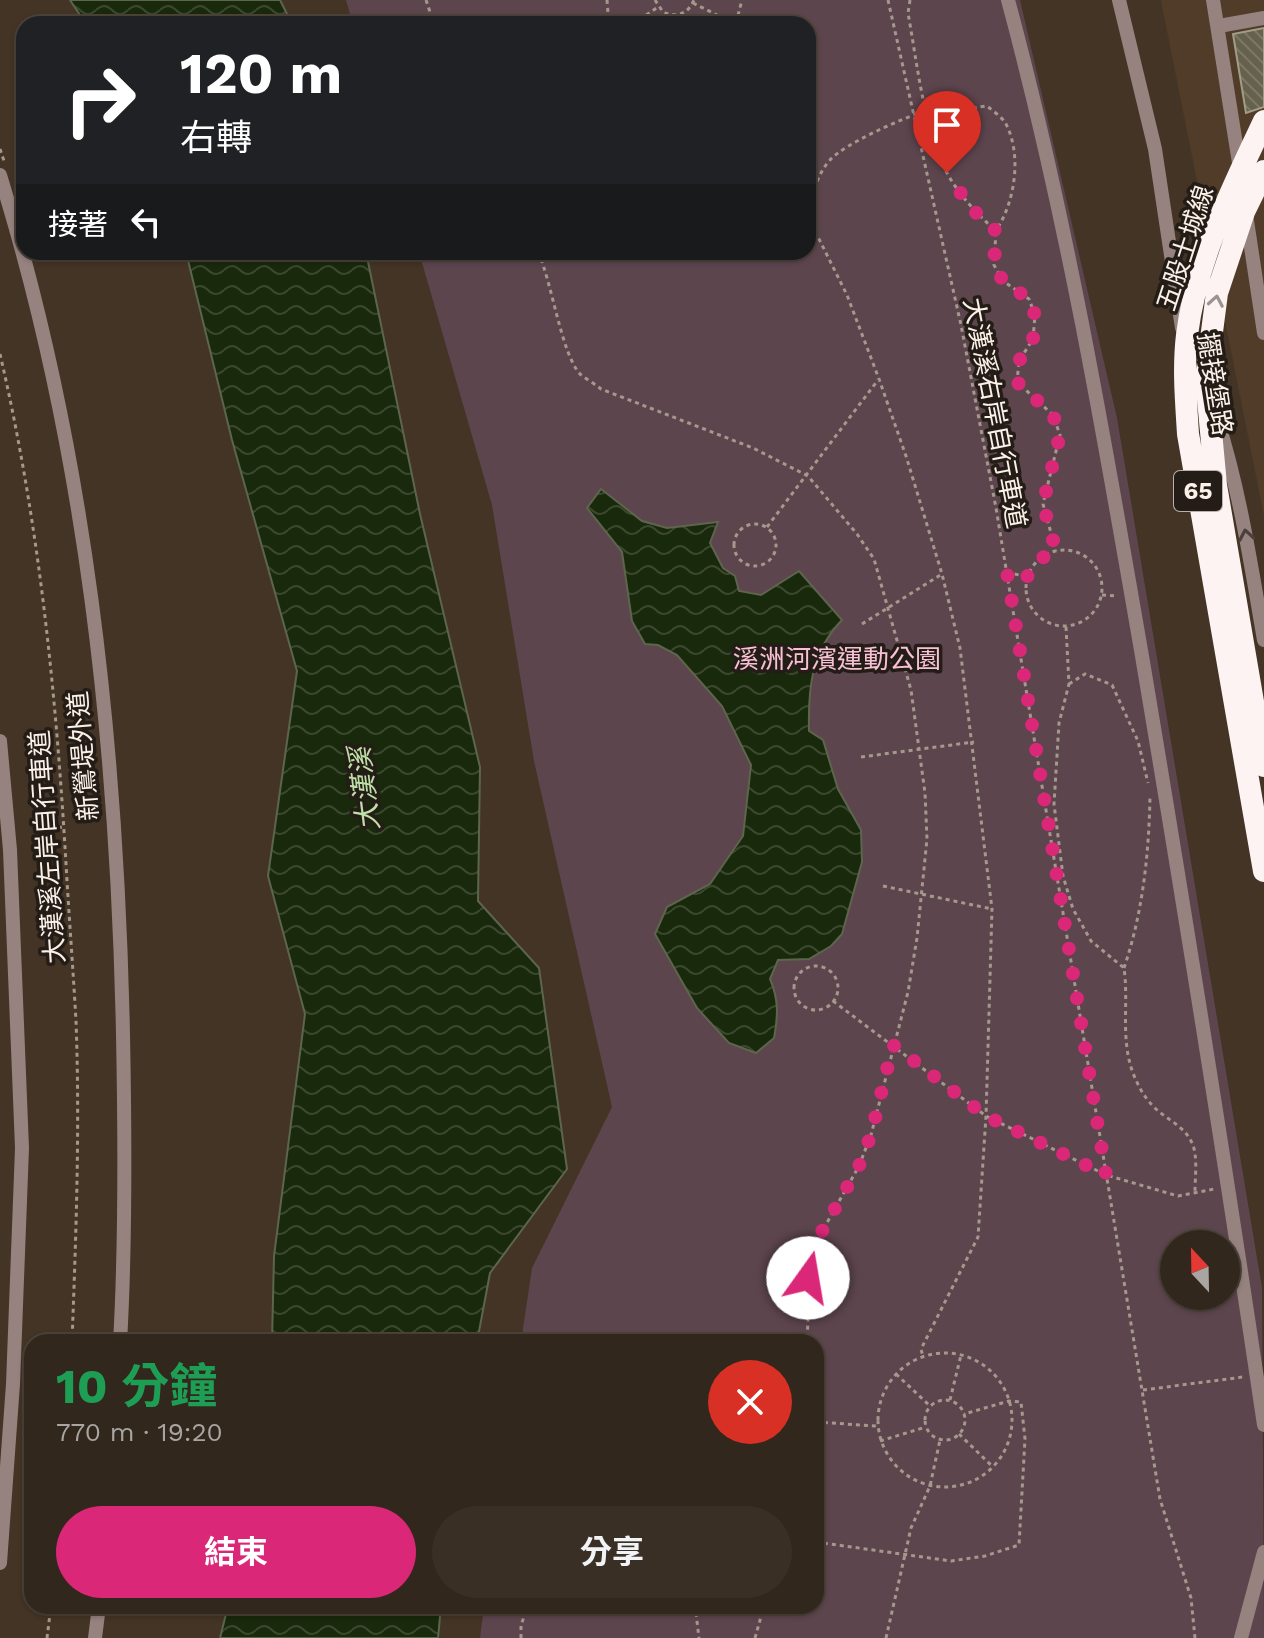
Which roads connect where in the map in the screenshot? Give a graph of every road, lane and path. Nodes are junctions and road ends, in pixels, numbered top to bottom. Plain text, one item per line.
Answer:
1 (655, 0) edge
2 (888, 0) edge
3 (910, 0) edge
4 (1008, 0) edge
5 (1119, 0) edge
6 (1213, 0) edge
7 (694, 2) edge
8 (658, 7) junction
9 (676, 15) joint
10 (645, 16) edge
11 (720, 16) edge
12 (1264, 18) edge
13 (1219, 26) junction
14 (926, 110) junction
15 (914, 114) junction
16 (1264, 121) edge
17 (938, 147) junction
18 (1264, 171) edge
19 (0, 175) edge
20 (816, 186) edge
21 (816, 231) edge
22 (996, 231) junction
23 (16, 234) edge
24 (23, 260) edge
25 (542, 260) edge
26 (1178, 288) junction
27 (1264, 333) edge
28 (0, 354) edge
29 (879, 379) junction
30 (808, 476) junction
31 (767, 527) junction
32 (1056, 551) junction
33 (1007, 572) junction
34 (942, 574) junction
35 (1027, 577) junction
36 (1102, 595) junction
37 (1122, 597) dead end
38 (889, 607) junction
39 (862, 624) dead end
40 (1066, 627) junction
41 (1264, 640) edge
42 (1069, 684) junction
43 (0, 741) edge
44 (974, 742) junction
45 (921, 749) junction
46 (861, 757) dead end
47 (1264, 766) edge
48 (1264, 818) edge
49 (64, 827) junction
50 (34, 830) dead end
51 (1059, 844) junction
52 (1052, 845) junction
53 (1264, 871) edge
54 (883, 886) dead end
55 (923, 895) junction
56 (992, 909) junction
57 (1124, 968) junction
58 (833, 1001) junction
59 (893, 1045) junction
60 (986, 1116) junction
61 (1106, 1175) junction
62 (1217, 1189) dead end
63 (1195, 1192) junction
64 (72, 1334) edge
65 (120, 1334) edge
66 (807, 1334) edge
67 (961, 1355) junction
68 (923, 1357) junction
69 (896, 1374) junction
70 (1247, 1377) dead end
71 (6, 1384) edge
72 (1143, 1390) junction
73 (950, 1400) junction
74 (1009, 1401) junction
75 (930, 1406) junction
76 (964, 1414) junction
77 (824, 1423) edge
78 (1264, 1425) edge
79 (878, 1426) junction
80 (926, 1427) junction
81 (959, 1434) junction
82 (940, 1440) junction
83 (880, 1441) junction
84 (993, 1467) junction
85 (930, 1486) junction
86 (824, 1543) edge
87 (1264, 1552) edge
88 (904, 1556) junction
89 (0, 1563) edge
90 (50, 1614) edge
91 (98, 1614) edge
92 (525, 1614) edge
93 (696, 1614) edge
94 (762, 1614) edge
95 (47, 1638) edge
96 (95, 1638) edge
97 (521, 1638) edge
98 (699, 1638) edge
99 (755, 1638) edge
100 (886, 1638) edge
101 (1195, 1638) edge
102 (1241, 1638) edge

1 - 8 path
2 - 15 path, 大漢溪右岸自行車道
3 - 14 path
4 - 78 street
5 - 26 street, 擺接堡路
6 - 13 street
7 - 9 path
7 - 11 path
8 - 9 path
8 - 10 path
12 - 13 street
13 - 27 street
14 - 15 path
14 - 17 path
15 - 20 path
15 - 33 path, 大漢溪右岸自行車道
16 - 53 highway, 五股土城線 / 65, bridge
17 - 22 path
17 - 22 path
47 -> 18 highway, 五股土城線 / 65, bridge
19 - 23 street, 新鶯堤外道
21 - 29 path
22 - 32 path
24 - 65 street, 新鶯堤外道
25 - 30 path
41 -> 26 street, 擺接堡路
26 - 48 street, 擺接堡路
28 - 49 path, 大漢溪左岸自行車道
29 - 30 path
29 - 34 path
30 - 31 path
30 - 38 path
31 - 31 path
32 - 35 path
32 - 36 path
33 - 35 path
33 - 52 path, 大漢溪右岸自行車道
34 - 38 path
34 - 44 path
35 - 40 path
36 - 37 path
36 - 40 path
38 - 39 path
38 - 45 path
40 - 42 path
42 - 51 path
42 - 57 path
43 - 71 street
44 - 45 path
44 - 56 path
45 - 46 path
45 - 55 path
49 - 50 path
49 - 64 path, 大漢溪左岸自行車道
51 - 52 path
51 - 57 path
52 - 61 path, 大漢溪右岸自行車道
54 - 55 path
55 - 56 path
55 - 59 path
56 - 60 path
57 - 63 path
58 - 58 path
58 - 59 path
59 - 60 path
59 - 66 path
60 - 61 path
60 - 68 path
61 - 63 path
61 - 72 path, 大漢溪右岸自行車道
62 - 63 path
67 - 68 path
67 - 73 path
67 - 74 path
68 - 69 path
69 - 75 path
69 - 79 path
70 - 72 path
71 - 89 street
72 - 101 path, 大漢溪右岸自行車道
73 - 75 path
73 - 76 path
74 - 76 path
74 - 84 path
74 - 88 path
75 - 80 path
76 - 81 path
77 - 79 path
79 - 83 path
80 - 82 path
80 - 83 path
81 - 82 path
81 - 84 path
82 - 85 path
83 - 85 path
84 - 85 path
85 - 88 path
86 - 88 path
87 - 102 street
88 - 100 path
90 - 95 path
91 - 96 street
92 - 97 path
93 - 98 path
94 - 99 path

